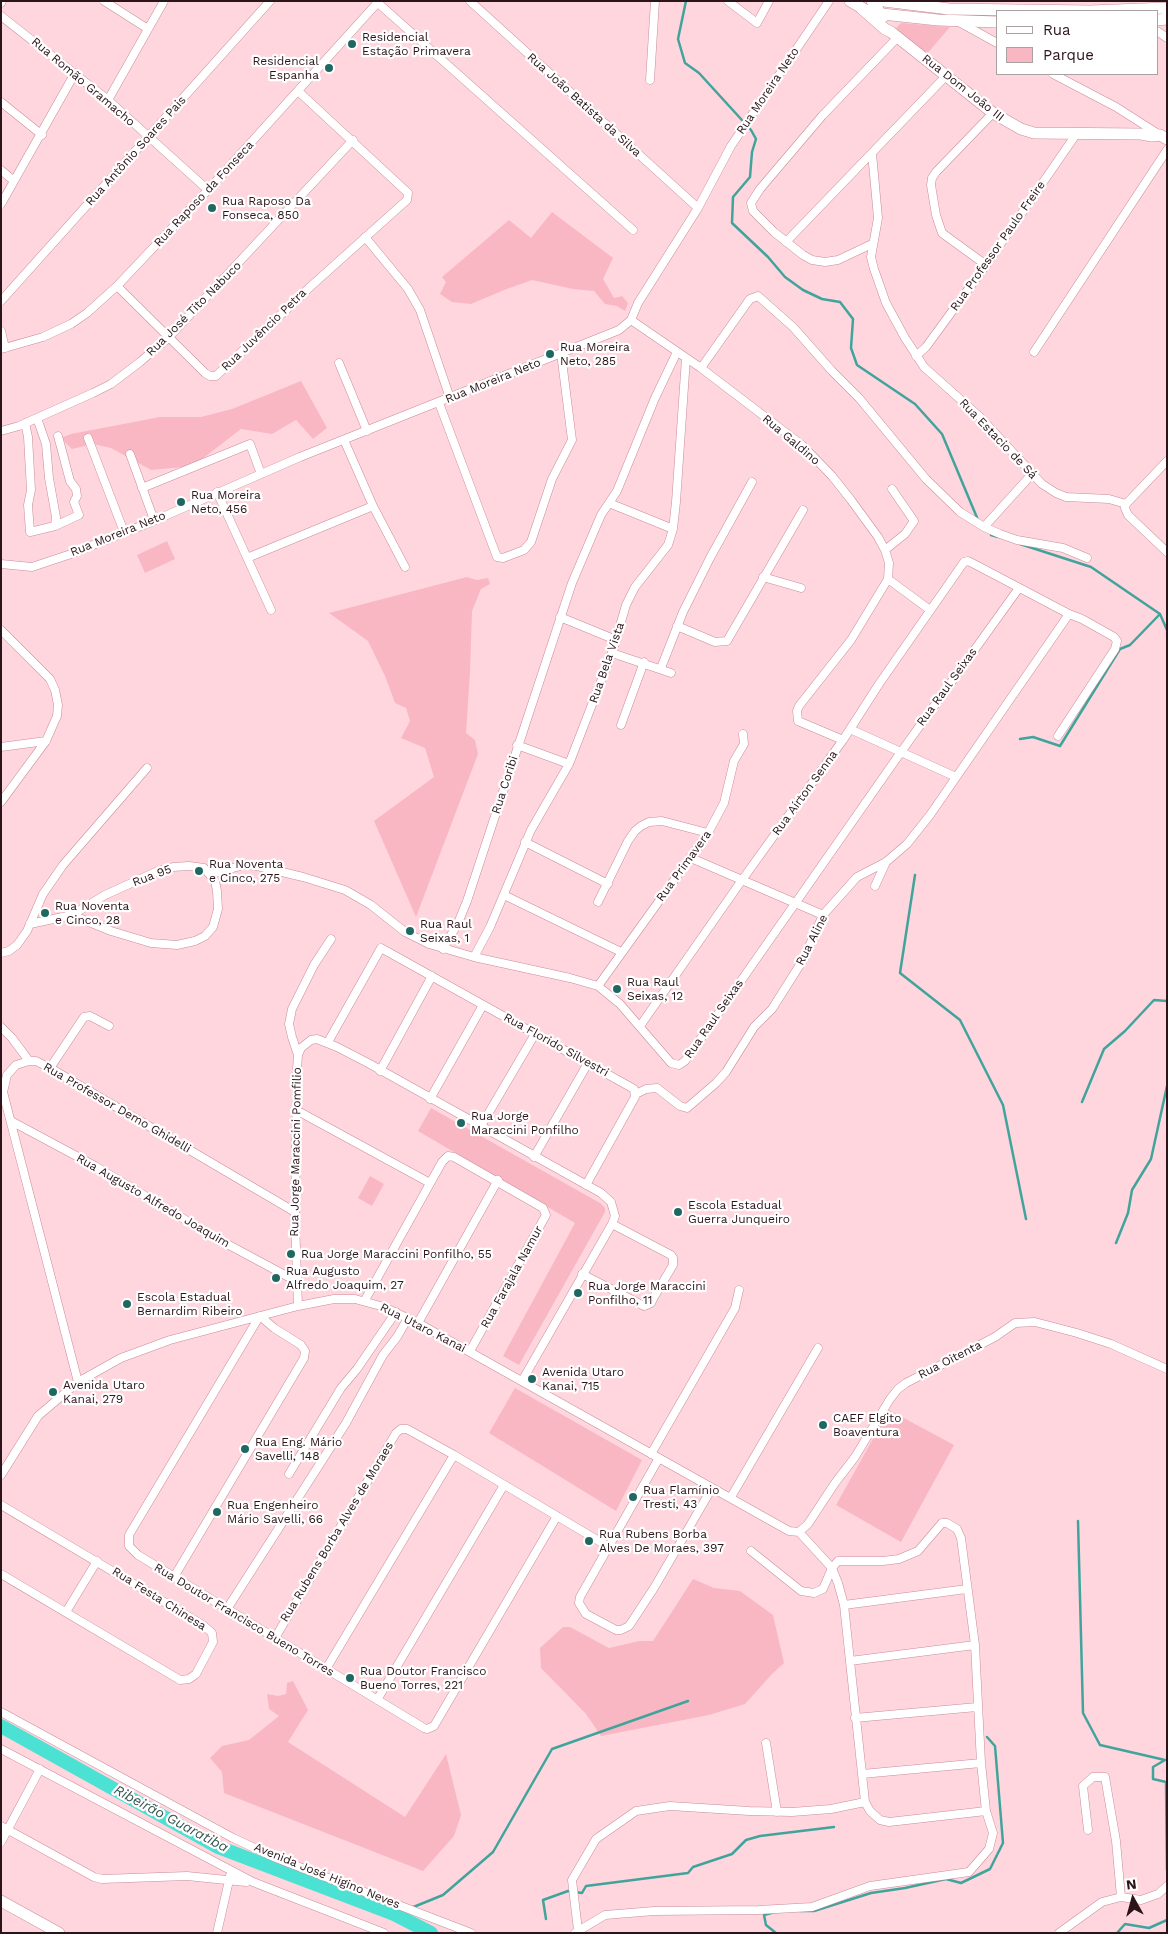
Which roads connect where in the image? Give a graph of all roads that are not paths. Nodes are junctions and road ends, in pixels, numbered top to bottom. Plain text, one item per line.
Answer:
1 (104, 1) edge
2 (164, 1) edge
3 (270, 1) edge
4 (470, 1) edge
5 (728, 1) edge
6 (769, 1) edge
7 (829, 1) edge
8 (850, 1) edge
9 (872, 1) edge
10 (884, 1) edge
11 (379, 2) edge
12 (654, 2) edge
13 (739, 5) edge
14 (861, 8) junction
15 (1167, 8) edge
16 (1020, 10) edge
17 (1116, 10) edge
18 (882, 14) junction
19 (1, 16) edge
20 (957, 22) junction
21 (996, 22) edge
22 (148, 29) junction
23 (894, 35) junction
24 (996, 42) edge
25 (75, 73) junction
26 (1055, 75) edge
27 (946, 76) junction
28 (650, 80) dead end
29 (298, 92) junction
30 (108, 100) junction
31 (1, 102) edge
32 (993, 112) junction
33 (1077, 134) junction
34 (42, 135) junction
35 (1163, 137) edge
36 (149, 138) junction
37 (353, 140) junction
38 (1167, 150) edge
39 (872, 153) junction
40 (1, 170) edge
41 (14, 181) junction
42 (208, 190) junction
43 (1, 204) edge
44 (698, 208) junction
45 (633, 230) dead end
46 (365, 238) junction
47 (786, 242) junction
48 (872, 244) junction
49 (986, 265) junction
50 (117, 286) junction
51 (1, 301) edge
52 (632, 320) junction
53 (1, 331) edge
54 (169, 338) junction
55 (3, 349) edge
56 (677, 352) junction
57 (1034, 352) dead end
58 (561, 353) junction
59 (916, 356) junction
60 (686, 358) junction
61 (339, 364) dead end
62 (701, 368) junction
63 (450, 398) junction
64 (439, 403) junction
65 (37, 418) junction
66 (25, 423) junction
67 (1, 431) edge
68 (367, 431) junction
69 (58, 436) dead end
70 (88, 438) dead end
71 (344, 440) junction
72 (130, 454) dead end
73 (1167, 461) edge
74 (261, 474) junction
75 (1032, 474) junction
76 (752, 482) dead end
77 (142, 488) junction
78 (892, 489) dead end
79 (218, 492) junction
80 (609, 503) junction
81 (1126, 504) junction
82 (373, 506) junction
83 (803, 510) dead end
84 (154, 520) junction
85 (55, 526) junction
86 (984, 527) junction
87 (673, 528) junction
88 (124, 532) junction
89 (885, 550) junction
90 (1167, 552) edge
91 (247, 558) junction
92 (1087, 558) dead end
93 (1, 564) edge
94 (405, 567) dead end
95 (763, 576) junction
96 (888, 579) junction
97 (801, 588) dead end
98 (1019, 588) junction
99 (271, 610) dead end
100 (930, 610) junction
101 (1069, 614) junction
102 (560, 617) junction
103 (677, 626) junction
104 (1, 630) edge
105 (616, 640) junction
106 (612, 653) junction
107 (644, 662) junction
108 (661, 668) junction
109 (671, 673) dead end
110 (620, 725) dead end
111 (850, 730) junction
112 (743, 734) dead end
113 (1058, 736) dead end
114 (843, 740) junction
115 (46, 741) junction
116 (517, 745) junction
117 (1, 747) edge
118 (901, 752) junction
119 (569, 764) junction
120 (147, 768) dead end
121 (956, 777) junction
122 (1, 802) edge
123 (708, 833) junction
124 (525, 842) junction
125 (691, 858) junction
126 (886, 862) junction
127 (210, 874) junction
128 (742, 880) junction
129 (608, 884) junction
130 (875, 886) dead end
131 (504, 895) junction
132 (598, 902) dead end
133 (795, 904) junction
134 (72, 914) junction
135 (823, 916) junction
136 (30, 924) junction
137 (331, 938) dead end
138 (443, 949) junction
139 (621, 952) junction
140 (1, 953) edge
141 (474, 957) junction
142 (432, 976) junction
143 (598, 986) junction
144 (483, 1005) junction
145 (109, 1026) dead end
146 (640, 1026) junction
147 (1, 1027) edge
148 (535, 1034) junction
149 (328, 1042) junction
150 (298, 1055) junction
151 (29, 1061) junction
152 (588, 1063) junction
153 (50, 1068) junction
154 (380, 1071) junction
155 (636, 1094) junction
156 (430, 1099) junction
157 (296, 1110) junction
158 (10, 1121) junction
159 (481, 1126) junction
160 (534, 1157) junction
161 (498, 1180) junction
162 (430, 1183) junction
163 (586, 1185) junction
164 (295, 1212) junction
165 (612, 1224) junction
166 (582, 1274) junction
167 (296, 1281) junction
168 (739, 1290) dead end
169 (364, 1300) junction
170 (298, 1306) junction
171 (396, 1312) junction
172 (260, 1316) junction
173 (408, 1318) junction
174 (418, 1323) junction
175 (818, 1348) dead end
176 (470, 1351) junction
177 (1167, 1369) edge
178 (522, 1381) junction
179 (78, 1382) junction
180 (651, 1454) junction
181 (454, 1455) junction
182 (660, 1458) junction
183 (289, 1474) dead end
184 (1, 1475) edge
185 (504, 1485) junction
186 (712, 1488) junction
187 (731, 1497) junction
188 (1, 1505) edge
189 (556, 1516) junction
190 (799, 1532) junction
191 (609, 1547) junction
192 (751, 1551) dead end
193 (97, 1561) junction
194 (832, 1568) junction
195 (1, 1574) edge
196 (174, 1577) junction
197 (968, 1589) junction
198 (844, 1605) junction
199 (227, 1609) junction
200 (66, 1612) junction
201 (275, 1638) junction
202 (975, 1645) junction
203 (850, 1660) junction
204 (326, 1669) junction
205 (377, 1700) junction
206 (977, 1707) junction
207 (1, 1712) edge
208 (855, 1718) junction
209 (766, 1743) dead end
210 (1, 1749) edge
211 (981, 1763) junction
212 (40, 1769) junction
213 (862, 1774) junction
214 (865, 1802) junction
215 (986, 1811) junction
216 (777, 1812) junction
217 (4, 1828) edge
218 (1088, 1830) dead end
219 (1, 1842) edge
220 (230, 1876) junction
221 (1167, 1886) edge
222 (1121, 1897) junction
223 (1, 1901) edge
224 (576, 1932) edge
225 (59, 1933) edge
226 (217, 1933) edge
227 (384, 1933) edge
228 (471, 1933) edge
229 (1059, 1933) edge

1 - 22 street
2 - 22 street
3 - 36 street, Rua Antônio Soares Pais
4 - 44 street, Rua João Batista da Silva
5 - 13 street
6 - 13 street
7 - 44 street, Rua Moreira Neto
8 - 14 main road
9 - 18 main road, Rua Dom João III
10 - 16 main road
11 - 29 street, Rua Raposo da Fonseca
11 - 45 street
12 - 28 street
14 - 18 main road
14 - 23 main road, Rua Dom João III
15 - 17 main road
18 - 20 main road
18 - 23 main road, Rua Dom João III
19 - 25 street, Rua Romão Gramacho
20 - 21 main road
20 - 24 street
22 - 30 street
23 - 27 main road, Rua Dom João III
23 - 47 street
25 - 30 street, Rua Romão Gramacho
25 - 34 street
26 - 35 street
27 - 32 main road, Rua Dom João III
27 - 39 street
29 - 37 street
29 - 42 street, Rua Raposo da Fonseca
30 - 36 street, Rua Romão Gramacho
31 - 34 street
32 - 33 main road, Rua Dom João III
32 - 49 street
33 - 35 main road, Rua Dom João III
33 - 49 street, Rua Professor Paulo Freire
34 - 41 street
36 - 42 street, Rua Romão Gramacho
36 - 51 street, Rua Antônio Soares Pais
37 - 46 street, Rua Juvêncio Petra
37 - 54 street, Rua José Tito Nabuco
38 - 57 street
39 - 47 street
39 - 48 street, Rua Estacio de Sá
40 - 41 street
41 - 43 street
42 - 50 street, Rua Raposo da Fonseca
44 - 52 street, Rua Moreira Neto
46 - 54 street, Rua Juvêncio Petra
46 - 63 street
47 - 48 street
48 - 59 street, Rua Estacio de Sá
49 - 59 street, Rua Professor Paulo Freire
50 - 54 street, Rua Juvêncio Petra
50 - 55 street, Rua Raposo da Fonseca
52 - 56 street, Rua Galdino
52 - 58 street, Rua Moreira Neto
53 - 55 street
54 - 65 street, Rua José Tito Nabuco
56 - 60 street, Rua Galdino
56 - 80 street, Rua Coribi
58 - 63 street, Rua Moreira Neto
58 - 64 street
59 - 75 street, Rua Estacio de Sá
60 - 62 street, Rua Galdino
60 - 87 street, Rua Bela Vista
61 - 68 street
62 - 86 street
62 - 89 street, Rua Galdino
63 - 64 street, Rua Moreira Neto
64 - 68 street, Rua Moreira Neto
65 - 66 street, Rua José Tito Nabuco
65 - 85 street
66 - 67 street, Rua José Tito Nabuco
66 - 85 street
68 - 71 street, Rua Moreira Neto
69 - 85 street
70 - 88 street
71 - 74 street, Rua Moreira Neto
71 - 82 street
72 - 77 street
73 - 81 street
74 - 77 street
74 - 79 street, Rua Moreira Neto
75 - 81 street, Rua Estacio de Sá
75 - 86 street
76 - 103 street
77 - 84 street
78 - 89 street
79 - 84 street, Rua Moreira Neto
79 - 91 street
80 - 87 street
80 - 102 street, Rua Coribi
81 - 90 street
82 - 91 street
82 - 94 street
83 - 95 street
84 - 88 street, Rua Moreira Neto
86 - 92 street
87 - 105 street, Rua Bela Vista
88 - 93 street, Rua Moreira Neto
89 - 96 street, Rua Galdino
91 - 99 street
95 - 97 street
95 - 103 street
96 - 100 street
96 - 114 street
98 - 100 street, Rua Aírton Senna
98 - 101 street
98 - 118 street, Rua Raul Seixas
100 - 111 street, Rua Aírton Senna
101 - 113 street
101 - 121 street, Rua Aline
102 - 105 street
102 - 116 street, Rua Coribi
103 - 108 street
104 - 115 street
105 - 106 street, Rua Bela Vista
106 - 107 street
106 - 119 street, Rua Bela Vista
107 - 108 street
107 - 110 street
108 - 109 street
111 - 114 street, Rua Aírton Senna
111 - 118 street
112 - 123 street, Rua Primavera
114 - 128 street, Rua Aírton Senna
115 - 117 street
115 - 122 street
116 - 119 street
116 - 138 street, Rua Coribi
118 - 121 street
118 - 133 street, Rua Raul Seixas
119 - 124 street, Rua Bela Vista
120 - 136 street
121 - 126 street, Rua Aline
123 - 125 street, Rua Primavera
123 - 129 street
124 - 129 street
124 - 131 street, Rua Bela Vista
125 - 128 street
125 - 139 street, Rua Primavera
126 - 130 street
126 - 135 street, Rua Aline
127 - 134 street, Rua 95
127 - 134 street
127 - 138 street, Rua Raul Seixas
128 - 133 street
128 - 146 street, Rua Aírton Senna
129 - 132 street
131 - 139 street
131 - 141 street, Rua Bela Vista
133 - 135 street
133 - 146 street, Rua Raul Seixas
134 - 136 street, Rua 95
135 - 155 street, Rua Aline
136 - 140 street
137 - 150 street
138 - 141 street, Rua Raul Seixas
139 - 143 street, Rua Primavera
141 - 143 street, Rua Raul Seixas
142 - 144 street, Rua Florido Silvestri
142 - 149 street, Rua Florido Silvestri
142 - 154 street
143 - 146 street, Rua Raul Seixas
144 - 148 street, Rua Florido Silvestri
144 - 156 street
145 - 153 street
147 - 151 street
148 - 152 street, Rua Florido Silvestri
148 - 159 street
149 - 150 street, Rua Jorge Maraccini Pomfilio
149 - 154 street
150 - 157 street, Rua Jorge Maraccini Pomfilio
151 - 153 street, Rua Professor Demo Ghidelli
151 - 158 street, Rua Professor Demo Ghidelli
152 - 155 street, Rua Florido Silvestri
152 - 160 street
153 - 164 street, Rua Professor Demo Ghidelli
154 - 156 street
155 - 163 street
156 - 159 street
157 - 162 street
157 - 164 street, Rua Jorge Maraccini Pomfilio
158 - 167 street, Rua Augusto Alfredo Joaquim
158 - 179 street, Rua Professor Demo Ghidelli
159 - 160 street
160 - 163 street
161 - 162 street, Rua Farajala Namur
161 - 174 street
161 - 176 street, Rua Farajala Namur
162 - 169 street, Rua Farajala Namur
163 - 165 street
164 - 167 street, Rua Jorge Maraccini Pomfilio
165 - 166 street
165 - 166 street
166 - 178 street
167 - 170 street, Rua Jorge Maraccini Pomfilio
168 - 180 street
169 - 170 street, Rua Utaro Kanai
169 - 171 street, Rua Utaro Kanai
170 - 172 street, Rua Utaro Kanai
171 - 173 street, Rua Utaro Kanai
171 - 183 street
172 - 179 street, Rua Utaro Kanai
172 - 196 street
172 - 196 street, Rua Doutor Francisco Bueno Torres
173 - 174 street, Rua Utaro Kanai
173 - 199 street
174 - 176 street, Rua Utaro Kanai
175 - 187 street
176 - 178 street, Rua Utaro Kanai
177 - 190 street, Rua Oitenta
178 - 180 street, Rua Utaro Kanai
179 - 184 street, Rua Utaro Kanai
180 - 182 street, Rua Utaro Kanai
181 - 185 street, Rua Rubens Borba Alves de Moraes
181 - 201 street, Rua Rubens Borba Alves de Moraes
181 - 204 street
182 - 186 street, Rua Utaro Kanai
182 - 191 street
185 - 189 street, Rua Rubens Borba Alves de Moraes
185 - 205 street
186 - 187 street, Rua Utaro Kanai
186 - 191 street
187 - 190 street, Rua Utaro Kanai
188 - 193 street, Rua Festa Chinesa
189 - 191 street, Rua Rubens Borba Alves de Moraes
189 - 205 street, Rua Doutor Francisco Bueno Torres
190 - 194 street
192 - 194 street
193 - 200 street
193 - 200 street, Rua Festa Chinesa
194 - 197 street
194 - 198 street
195 - 200 street, Rua Festa Chinesa
196 - 199 street, Rua Doutor Francisco Bueno Torres
197 - 198 street
197 - 202 street
198 - 203 street
199 - 201 street, Rua Doutor Francisco Bueno Torres
201 - 204 street, Rua Doutor Francisco Bueno Torres
202 - 203 street
202 - 206 street
203 - 208 street
204 - 205 street, Rua Doutor Francisco Bueno Torres
206 - 208 street
206 - 211 street
207 - 228 street, Avenida José Higino Neves
208 - 213 street
209 - 216 street
210 - 212 street
211 - 213 street
211 - 215 street
212 - 217 street
212 - 220 street
213 - 214 street
214 - 215 street
214 - 216 street
215 - 224 street
216 - 224 street
217 - 219 street
217 - 220 street
218 - 222 street
220 - 226 street
220 - 227 street
221 - 222 street
222 - 229 street
223 - 225 main road

